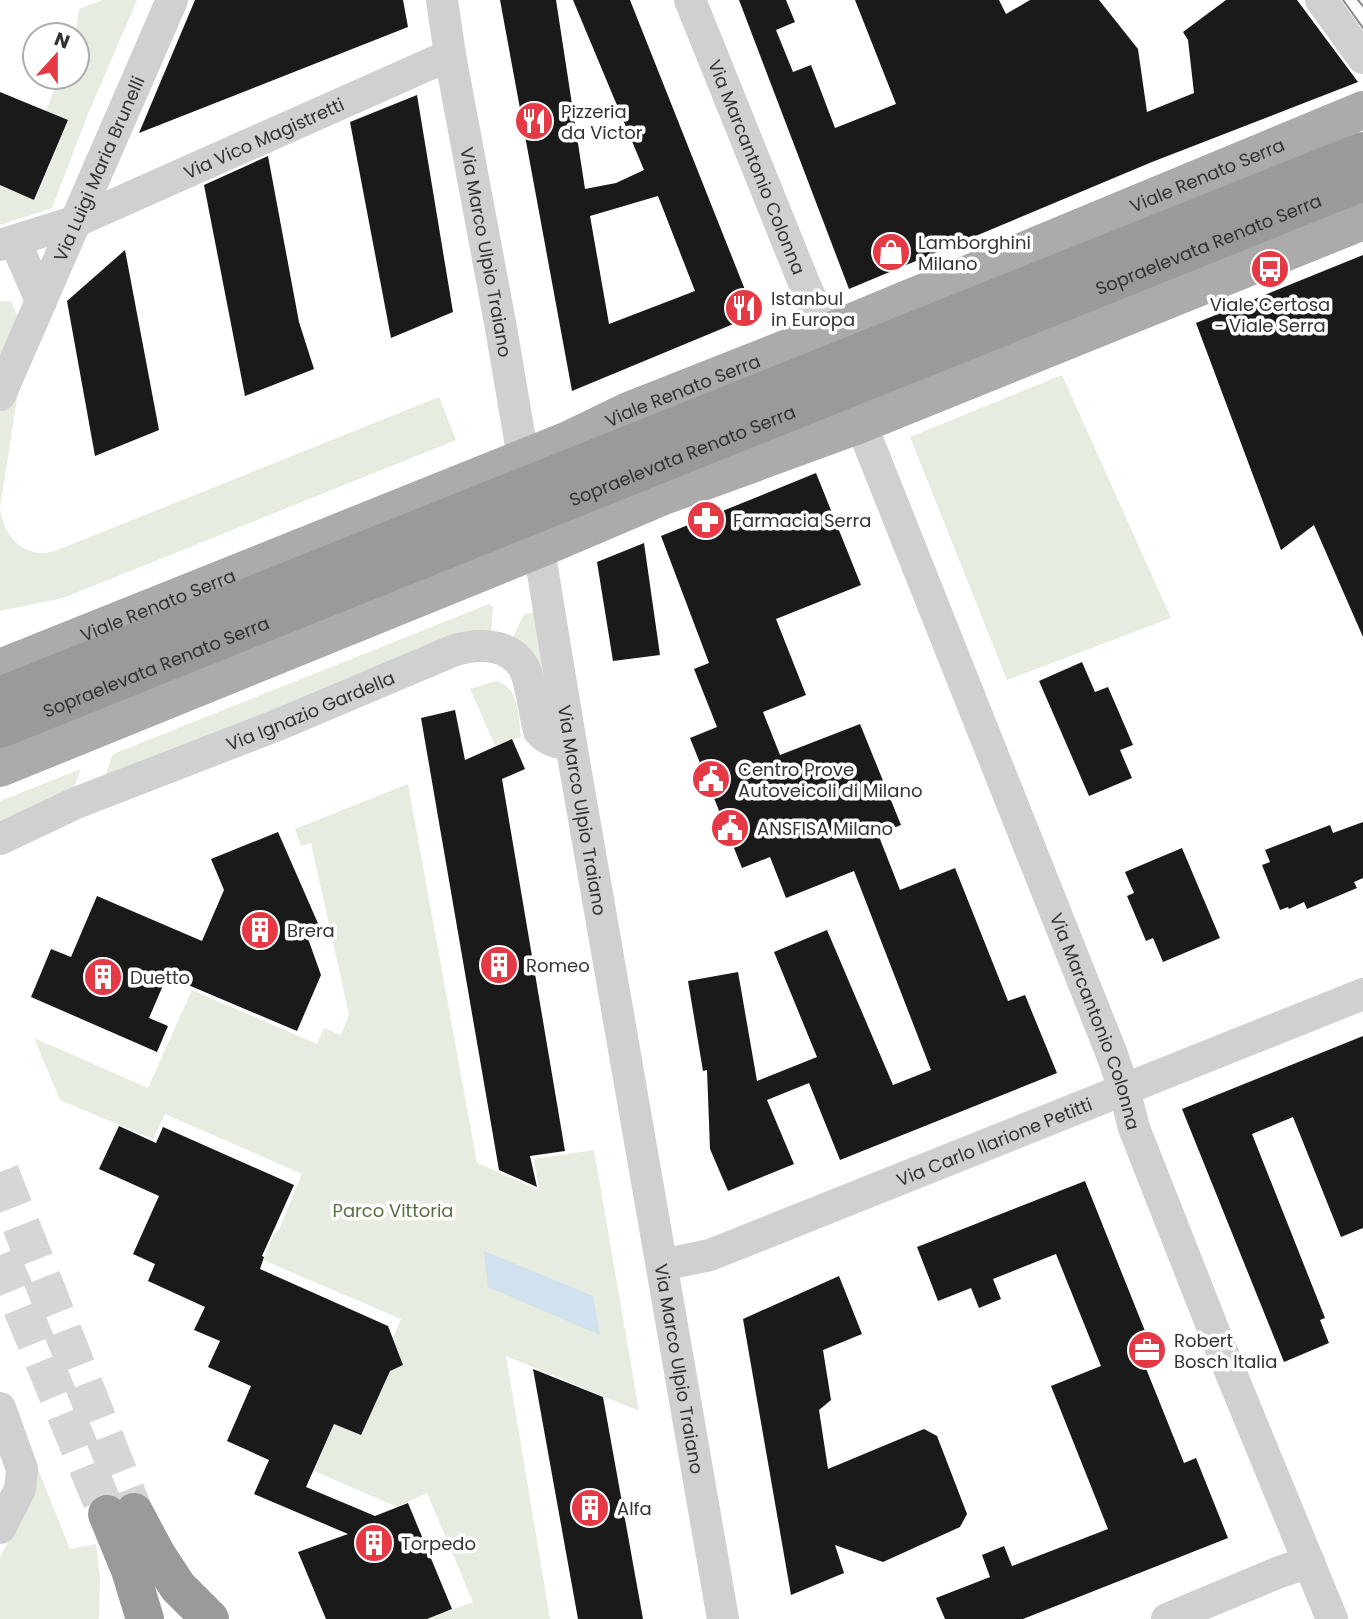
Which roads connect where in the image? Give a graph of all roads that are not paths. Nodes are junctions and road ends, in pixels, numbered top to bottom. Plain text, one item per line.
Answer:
1 (172, 0) edge
2 (442, 0) edge
3 (690, 0) edge
4 (1321, 0) edge
5 (450, 55) junction
6 (1363, 58) edge
7 (1363, 110) edge
8 (1315, 129) junction
9 (1363, 151) edge
10 (1363, 170) edge
11 (1363, 182) edge
12 (77, 221) junction
13 (1363, 221) edge
14 (7, 243) edge
15 (41, 301) junction
16 (826, 333) junction
17 (0, 395) edge
18 (626, 412) junction
19 (861, 424) junction
20 (523, 458) junction
21 (661, 497) junction
22 (383, 514) junction
23 (539, 549) junction
24 (402, 605) junction
25 (0, 668) edge
26 (0, 696) edge
27 (0, 729) edge
28 (571, 744) junction
29 (0, 768) edge
30 (0, 839) edge
31 (1363, 994) edge
32 (1124, 1089) junction
33 (662, 1265) junction
34 (0, 1408) edge
35 (0, 1528) edge
36 (1310, 1562) junction
37 (145, 1619) edge
38 (210, 1619) edge
39 (723, 1619) edge
40 (1167, 1619) edge
41 (1332, 1619) edge

1 - 12 street, Via Luigi Maria Brunelli
2 - 5 street, Via Marco Ulpio Traiano
3 - 16 street, Via Marcantonio Colonna
4 - 6 street
5 - 12 street, Via Vico Magistretti
5 - 20 street, Via Marco Ulpio Traiano
7 - 8 main road, Viale Renato Serra
8 - 10 main road
8 - 16 main road, Viale Renato Serra
9 - 26 highway, Sopraelevata Renato Serra, bridge
11 - 27 highway, Sopraelevata Renato Serra, bridge
12 - 14 street, Via Vico Magistretti
12 - 15 street, Via Luigi Maria Brunelli
13 - 19 main road
14 - 15 street
15 - 17 street, Via Luigi Maria Brunelli
16 - 18 main road, Viale Renato Serra
18 - 20 main road, Viale Renato Serra
18 - 21 main road
19 - 21 main road
19 - 32 street, Via Marcantonio Colonna
20 - 22 main road, Viale Renato Serra
20 - 23 street, Via Marco Ulpio Traiano
21 - 23 main road
22 - 24 main road
22 - 25 main road, Viale Renato Serra
23 - 24 main road
23 - 28 street, Via Marco Ulpio Traiano
24 - 29 main road
28 - 30 street, Via Ignazio Gardella
28 - 33 street, Via Marco Ulpio Traiano
31 - 32 street, Via Carlo Ilarione Petitti
32 - 33 street, Via Carlo Ilarione Petitti
32 - 36 street, Via Marcantonio Colonna
33 - 39 street, Via Marco Ulpio Traiano
34 - 35 street
36 - 40 street
36 - 41 street, Via Marcantonio Colonna
37 - 38 highway

